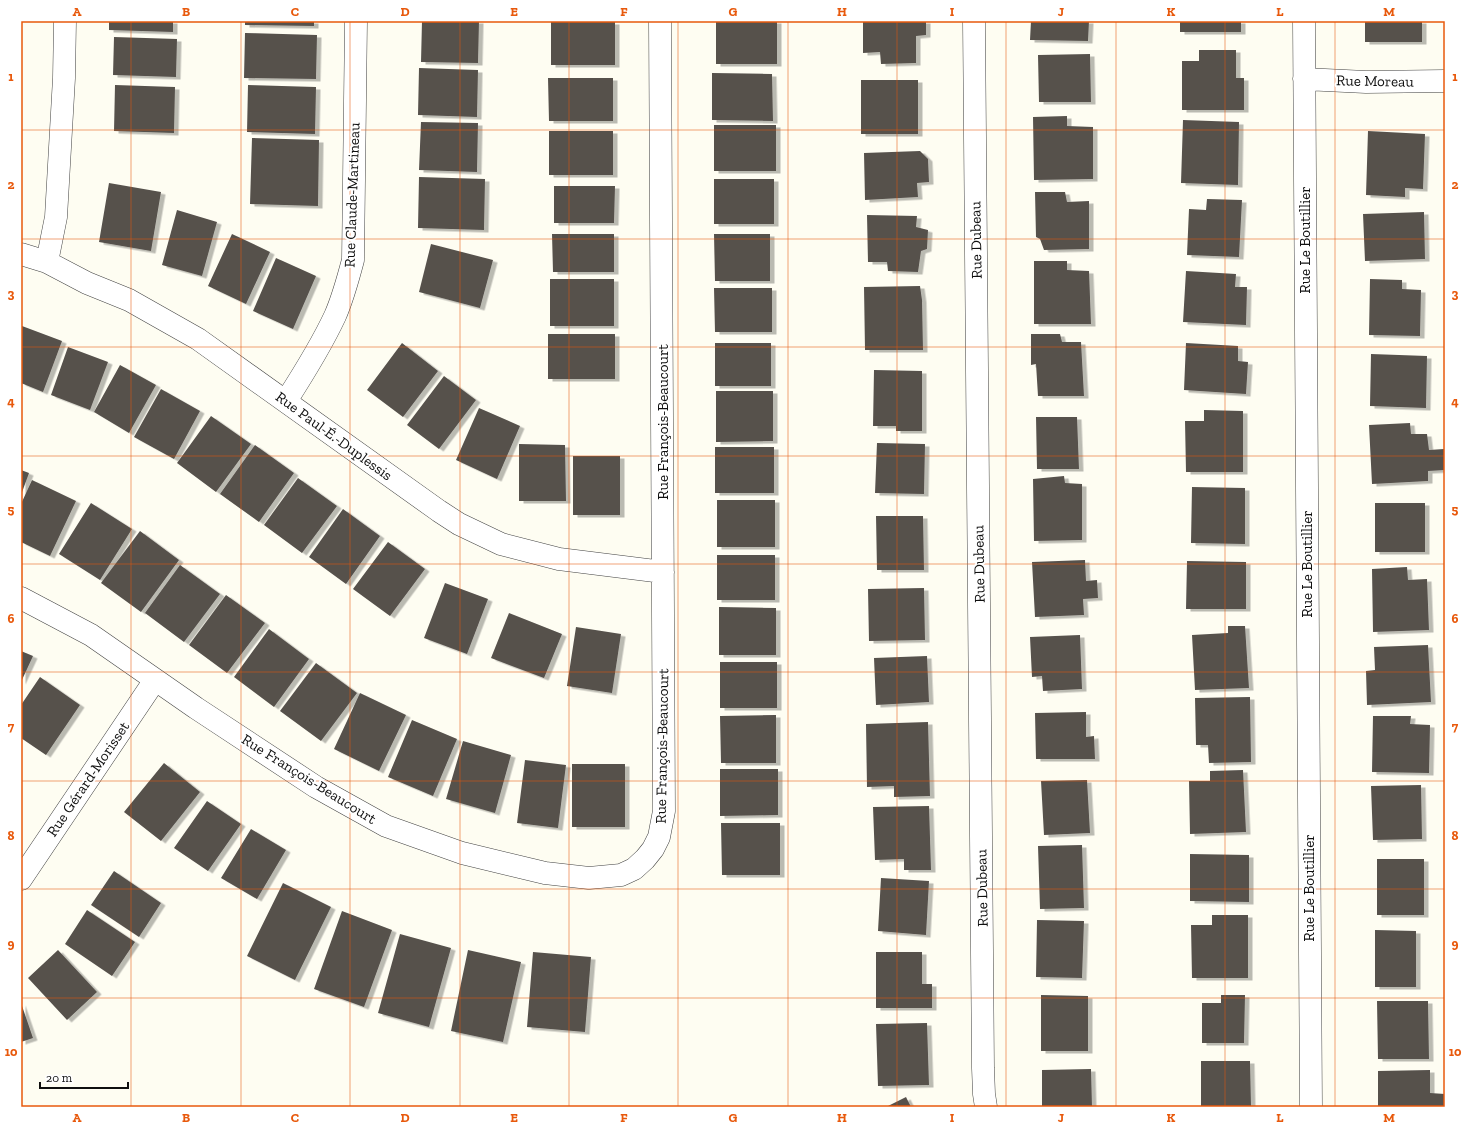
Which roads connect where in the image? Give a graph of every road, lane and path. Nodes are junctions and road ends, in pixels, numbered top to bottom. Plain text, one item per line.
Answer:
1 (65, 21) edge
2 (356, 21) edge
3 (660, 21) edge
4 (974, 21) edge
5 (1304, 21) edge
6 (1304, 79) junction
7 (1445, 81) edge
8 (21, 254) edge
9 (47, 262) junction
10 (286, 401) junction
11 (663, 572) junction
12 (21, 598) edge
13 (155, 680) junction
14 (21, 879) edge
15 (986, 1107) edge
16 (1311, 1107) edge

1 - 9 street
2 - 10 street, Rue Claude-Martineau
3 - 11 street, Rue François-Beaucourt
4 - 15 street, Rue Dubeau
5 - 6 street, Rue Le Boutillier
6 - 7 street, Rue Moreau
6 - 16 street, Rue Le Boutillier
8 - 9 street, Rue Paul-É.-Duplessis
9 - 10 street, Rue Paul-É.-Duplessis
10 - 11 street, Rue Paul-É.-Duplessis
11 - 13 street, Rue François-Beaucourt
12 - 13 street, Rue François-Beaucourt
13 - 14 street, Rue Gérard-Morisset

